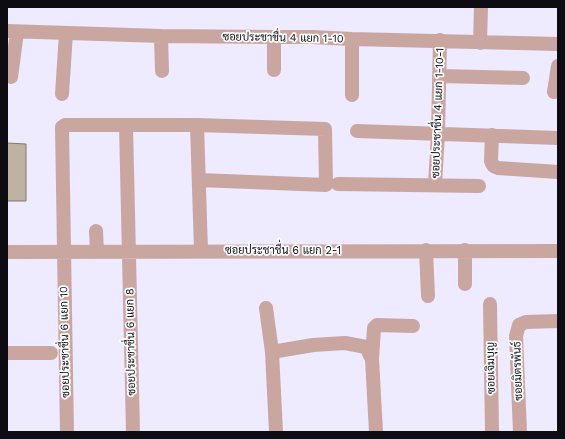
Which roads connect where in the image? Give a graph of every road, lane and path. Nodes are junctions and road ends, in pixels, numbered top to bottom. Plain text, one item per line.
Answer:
1 (481, 7) edge
2 (12, 31) edge
3 (66, 33) junction
4 (161, 36) junction
5 (274, 37) junction
6 (352, 39) junction
7 (440, 40) junction
8 (480, 43) junction
9 (558, 44) edge
10 (558, 66) edge
11 (274, 70) dead end
12 (162, 71) dead end
13 (439, 76) junction
14 (11, 77) dead end
15 (523, 78) dead end
16 (554, 92) dead end
17 (62, 94) dead end
18 (352, 95) dead end
19 (126, 125) junction
20 (197, 125) junction
21 (357, 131) dead end
22 (438, 133) junction
23 (492, 135) junction
24 (558, 138) edge
25 (558, 172) edge
26 (199, 180) junction
27 (332, 185) junction
28 (435, 185) junction
29 (479, 186) dead end
30 (96, 231) dead end
31 (426, 250) junction
32 (465, 250) junction
33 (202, 251) junction
34 (558, 251) edge
35 (7, 252) edge
36 (64, 252) junction
37 (97, 252) junction
38 (129, 252) junction
39 (465, 284) dead end
40 (428, 296) dead end
41 (490, 304) dead end
42 (266, 308) dead end
43 (558, 321) edge
44 (413, 326) dead end
45 (272, 352) junction
46 (7, 353) edge
47 (51, 353) dead end
48 (372, 359) junction
49 (67, 432) edge
50 (132, 432) edge
51 (276, 432) edge
52 (376, 432) edge
53 (492, 432) edge
54 (520, 432) edge

1 - 8 street
2 - 3 street, ซอยประชาชื่น 4 แยก 1-10
2 - 14 street
3 - 4 street, ซอยประชาชื่น 4 แยก 1-10
3 - 17 street
4 - 5 street, ซอยประชาชื่น 4 แยก 1-10
4 - 12 street
5 - 6 street, ซอยประชาชื่น 4 แยก 1-10
5 - 11 street
6 - 7 street, ซอยประชาชื่น 4 แยก 1-10
6 - 18 street
7 - 8 street, ซอยประชาชื่น 4 แยก 1-10
7 - 13 street, ซอยประชาชื่น 4 แยก 1-10-1
8 - 9 street, ซอยประชาชื่น 4 แยก 1-10
10 - 16 street
13 - 15 street
13 - 22 street, ซอยประชาชื่น 4 แยก 1-10-1
19 - 20 street
19 - 36 street, ซอยประชาชื่น 6 แยก 10
19 - 38 street, ซอยประชาชื่น 6 แยก 8
20 - 26 street
20 - 27 street
21 - 22 street
22 - 23 street
22 - 28 street, ซอยประชาชื่น 4 แยก 1-10-1
23 - 24 street
23 - 25 street
26 - 27 street
26 - 33 street
27 - 28 street
28 - 29 street
30 - 37 street
31 - 32 street, ซอยประชาชื่น 6 แยก 2-1
31 - 33 street, ซอยประชาชื่น 6 แยก 2-1
31 - 40 street
32 - 34 street, ซอยประชาชื่น 6 แยก 2-1
32 - 39 street
33 - 38 street, ซอยประชาชื่น 6 แยก 2-1
35 - 36 street, ซอยประชาชื่น 6 แยก 2-1
36 - 37 street, ซอยประชาชื่น 6 แยก 2-1
36 - 49 street, ซอยประชาชื่น 6 แยก 10
37 - 38 street, ซอยประชาชื่น 6 แยก 2-1
38 - 50 street, ซอยประชาชื่น 6 แยก 8
41 - 53 street, ซอยเจิมบุญ
42 - 45 street
43 - 54 street, ซอยมิตรพันธ์
44 - 48 street
45 - 48 street
45 - 51 street
46 - 47 street
48 - 52 street

